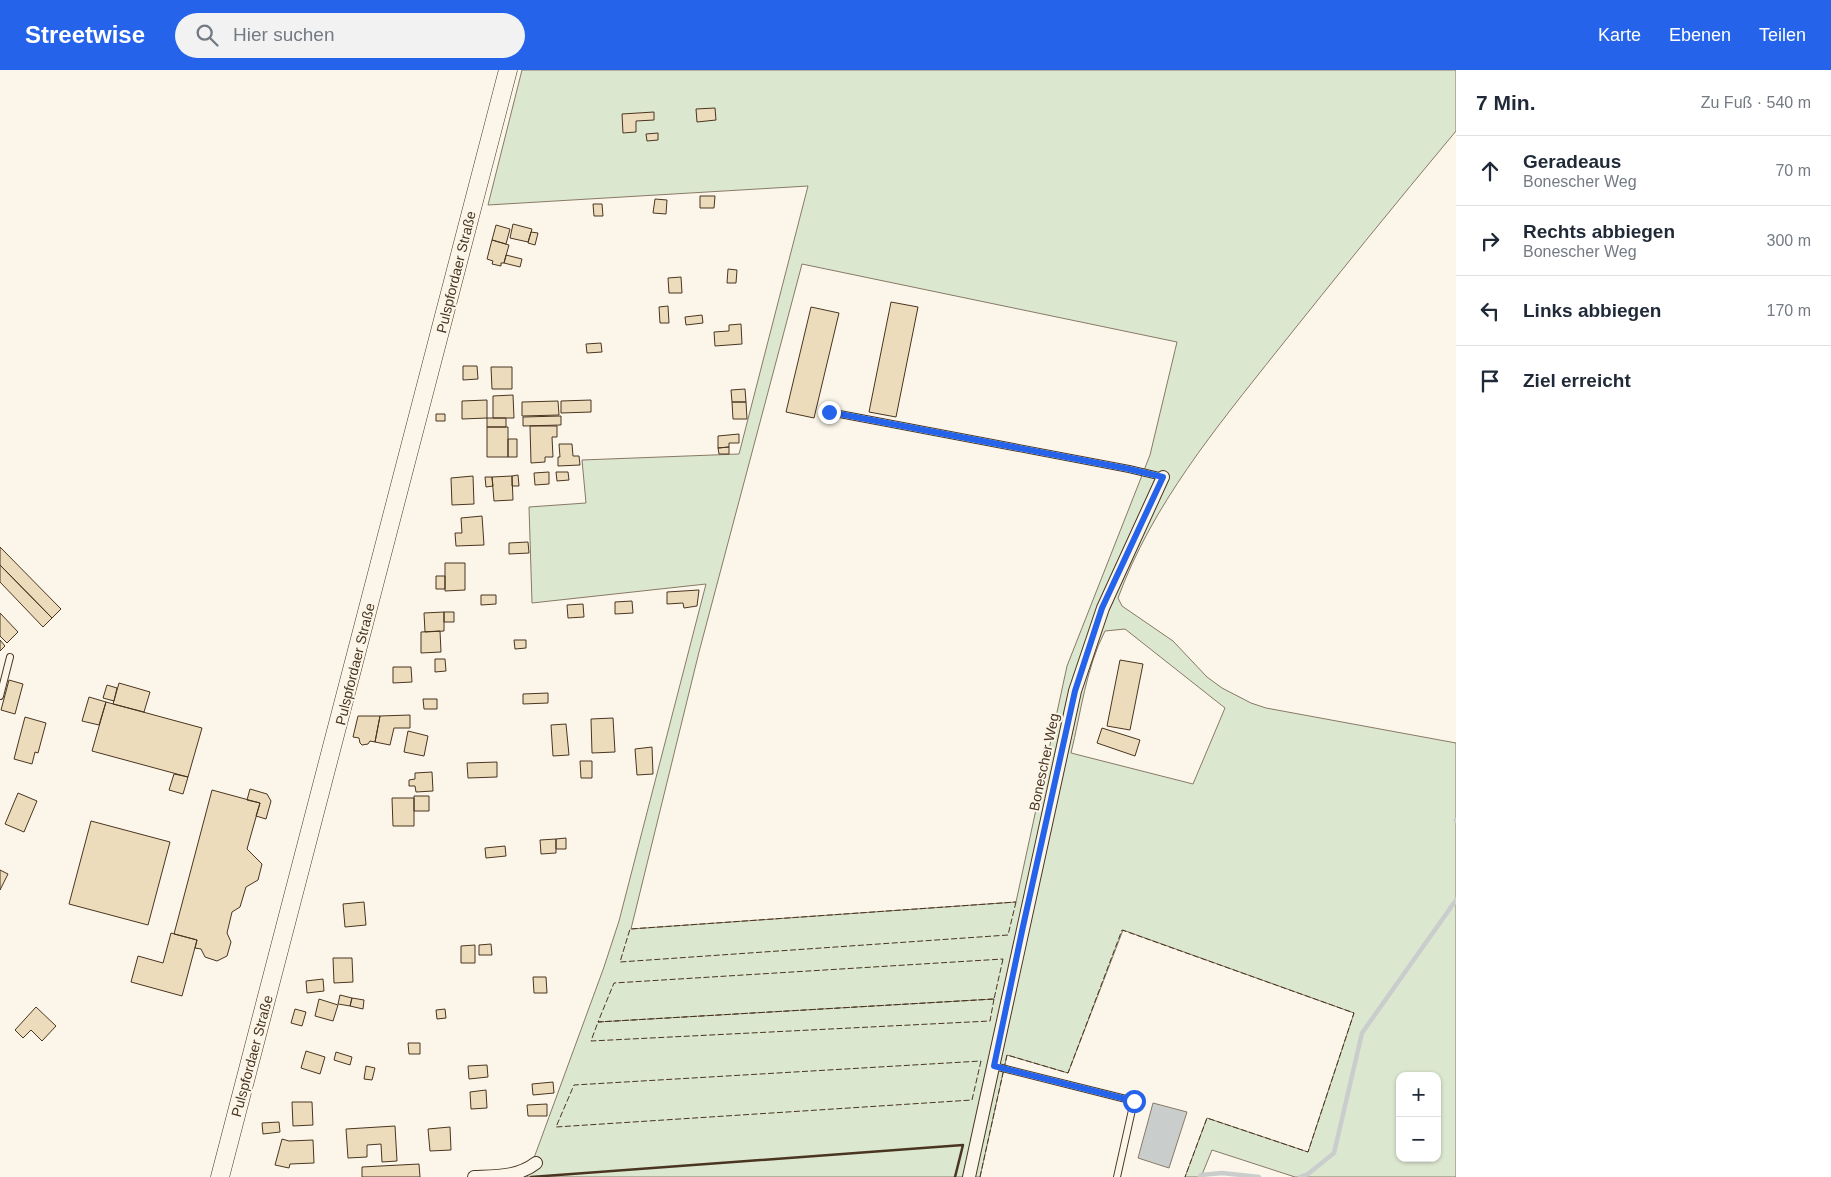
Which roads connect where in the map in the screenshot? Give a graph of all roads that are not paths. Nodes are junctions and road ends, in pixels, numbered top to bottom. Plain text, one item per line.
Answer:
1 (508, 70) edge
2 (829, 412) dead end
3 (1163, 477) joint
4 (10, 657) dead end
5 (0, 696) edge
6 (994, 1066) junction
7 (536, 1163) dead end
8 (220, 1177) edge
9 (474, 1177) edge
10 (969, 1177) edge
11 (1117, 1177) edge

1 - 8 main road, Pulspfordaer Straße
2 - 3 lane
3 - 6 street, Bonescher Weg
4 - 5 lane
6 - 10 street, Bonescher Weg
6 - 11 lane
7 - 9 street

